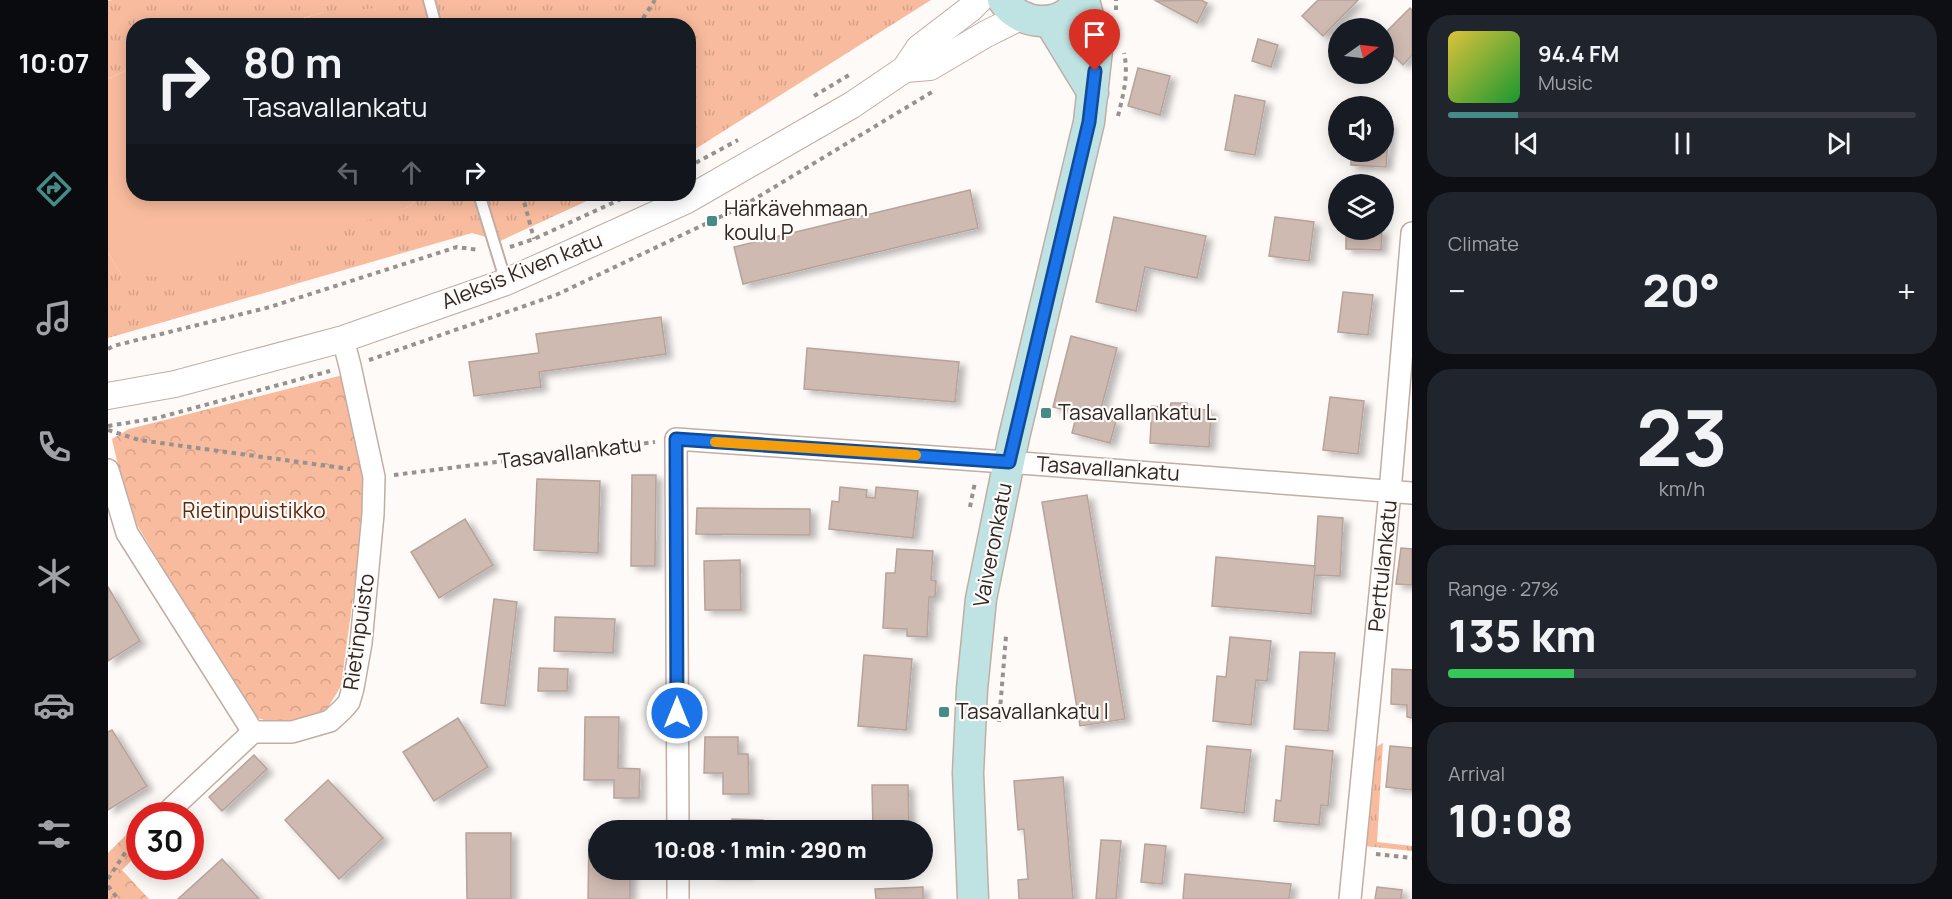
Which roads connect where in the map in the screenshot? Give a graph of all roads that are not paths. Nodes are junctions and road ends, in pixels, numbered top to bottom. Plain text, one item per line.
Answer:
1 (429, 0) edge
2 (979, 0) edge
3 (1078, 0) edge
4 (1084, 0) edge
5 (1012, 8) edge
6 (434, 18) edge
7 (1049, 21) junction
8 (905, 69) junction
9 (1094, 93) junction
10 (696, 195) edge
11 (481, 201) edge
12 (685, 201) edge
13 (1412, 232) edge
14 (506, 282) junction
15 (342, 339) junction
16 (108, 396) edge
17 (1009, 462) junction
18 (108, 470) edge
19 (1390, 492) junction
20 (1412, 493) edge
21 (252, 732) junction
22 (178, 802) edge
23 (678, 820) edge
24 (678, 880) edge
25 (678, 899) edge
26 (973, 899) edge
27 (1350, 899) edge

1 - 6 lane
2 - 8 street, Aleksis Kiven katu
3 - 7 main road
4 - 9 main road, Vaiveronkatu
5 - 7 main road
5 - 8 street, Aleksis Kiven katu
7 - 9 main road
8 - 10 street, Aleksis Kiven katu
9 - 17 main road, Vaiveronkatu
11 - 14 lane
12 - 14 street, Aleksis Kiven katu
13 - 19 street, Perttulankatu
14 - 15 street, Aleksis Kiven katu
15 - 16 street, Aleksis Kiven katu
15 - 21 street, Rietinpuisto
17 - 19 street, Tasavallankatu
17 - 23 street, Tasavallankatu
17 - 26 main road, Vaiveronkatu
18 - 21 street
19 - 20 street, Tasavallankatu
19 - 27 street, Perttulankatu
21 - 22 street
24 - 25 street

